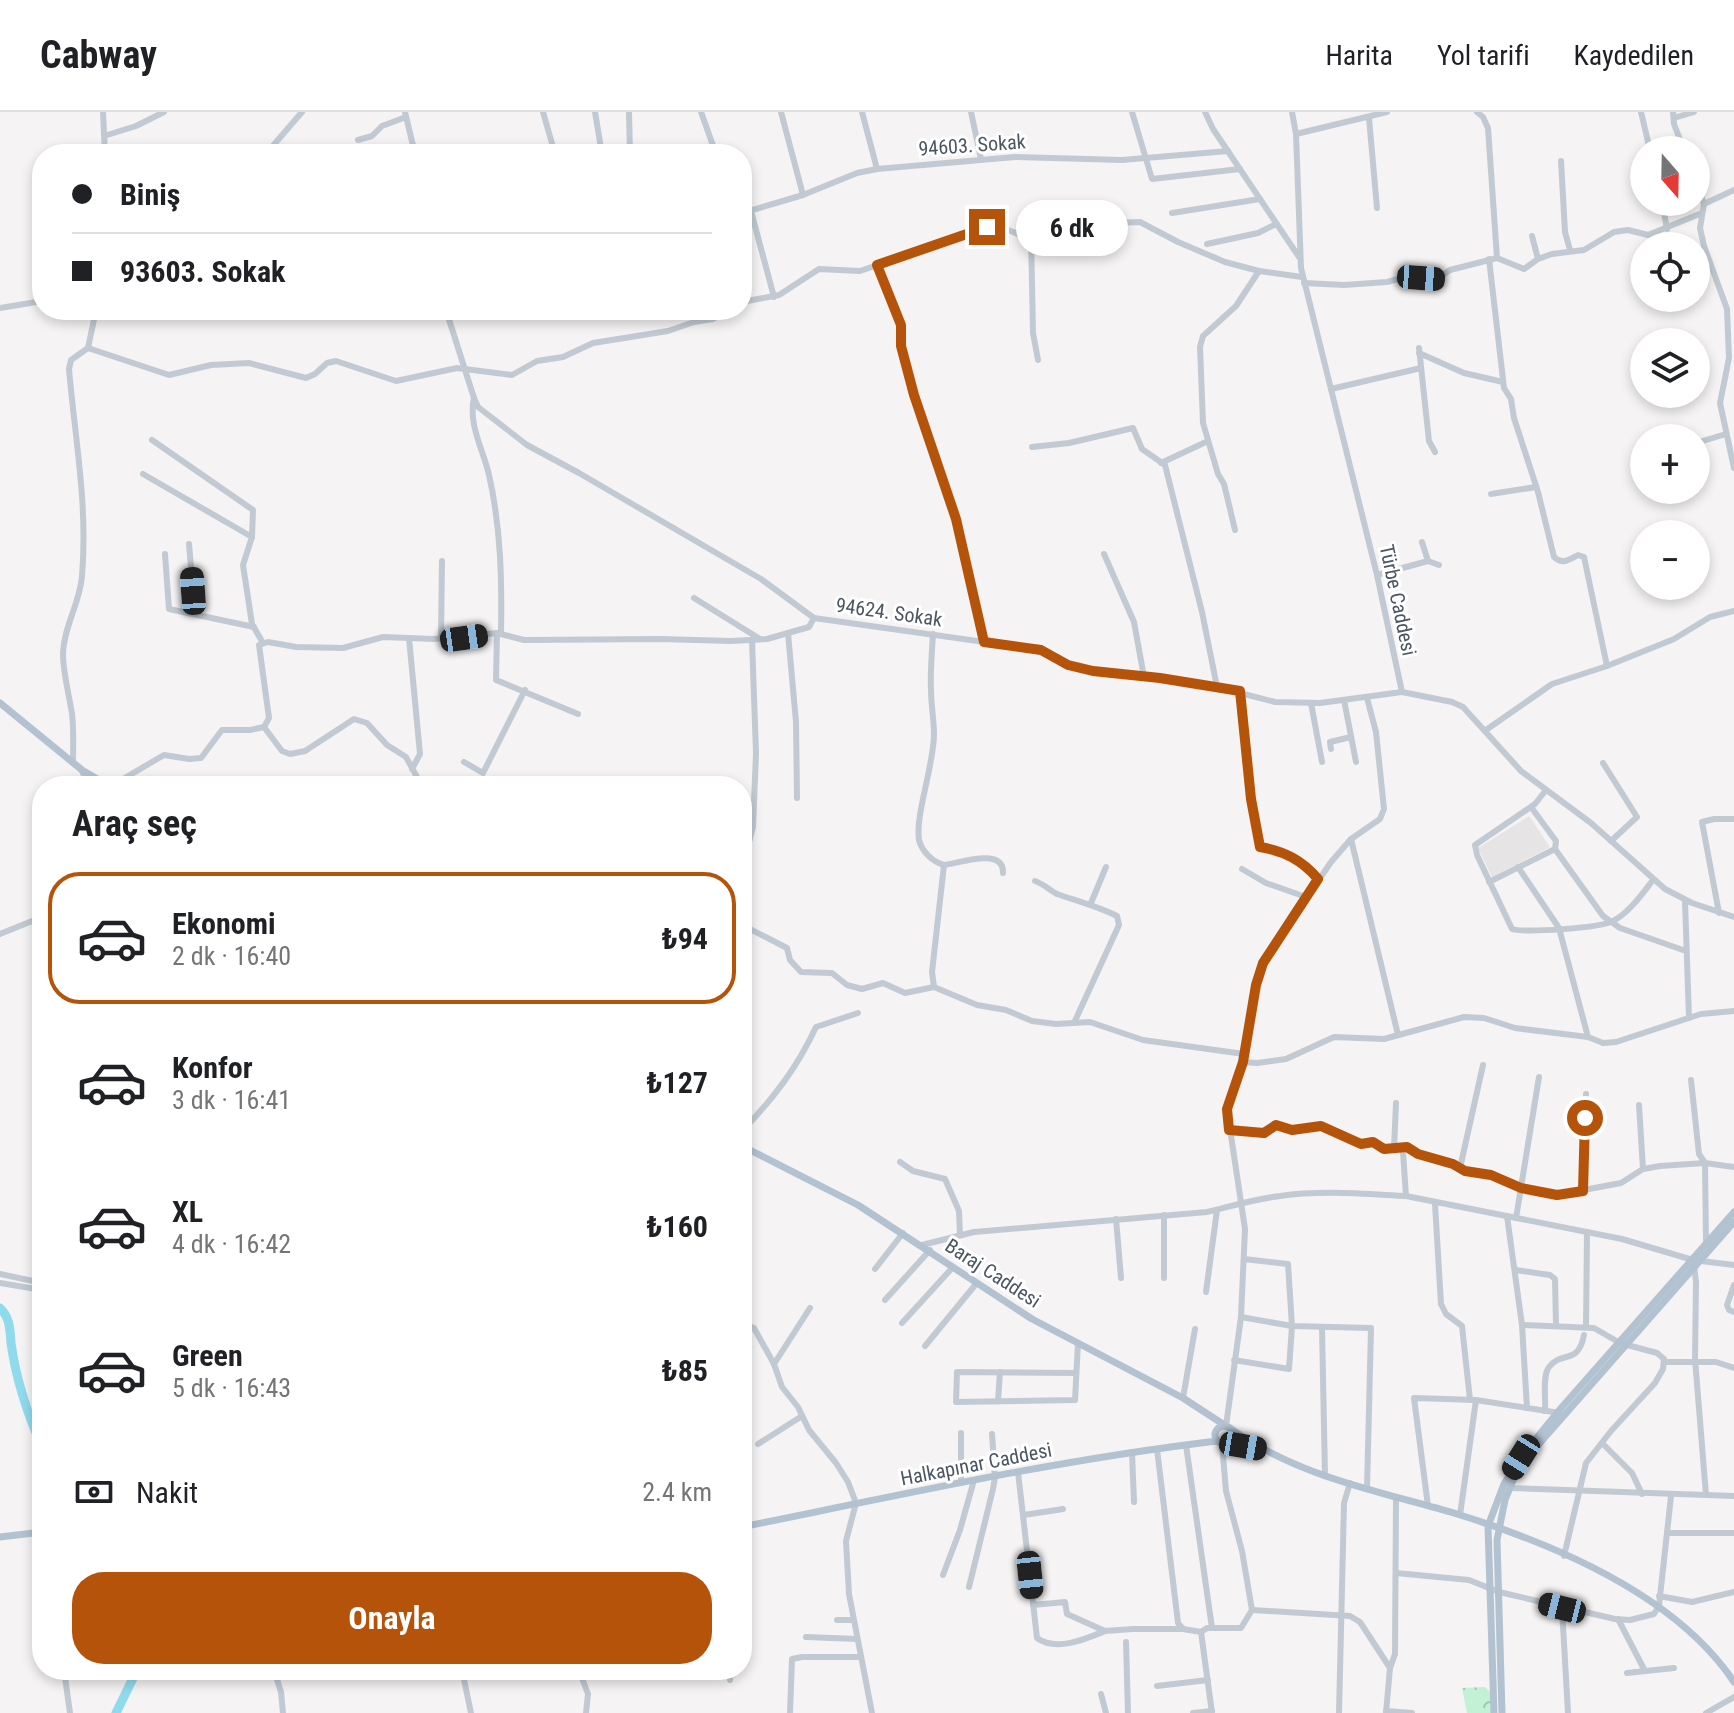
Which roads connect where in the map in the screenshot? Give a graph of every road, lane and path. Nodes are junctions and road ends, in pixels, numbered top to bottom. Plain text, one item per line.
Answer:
1 (103, 112) edge
2 (164, 112) edge
3 (543, 112) edge
4 (595, 112) edge
5 (629, 112) edge
6 (701, 112) edge
7 (781, 112) edge
8 (862, 112) edge
9 (971, 112) edge
10 (1132, 112) edge
11 (1205, 112) edge
12 (1292, 112) edge
13 (1387, 112) edge
14 (1477, 112) edge
15 (1641, 112) edge
16 (1694, 112) edge
17 (298, 113) edge
18 (406, 114) edge
19 (1673, 115) edge
20 (1369, 118) junction
21 (1296, 134) junction
22 (104, 136) junction
23 (1647, 136) edge
24 (1680, 136) edge
25 (358, 140) dead end
26 (104, 144) edge
27 (274, 144) edge
28 (413, 144) edge
29 (552, 144) edge
30 (600, 144) edge
31 (630, 144) edge
32 (712, 144) edge
33 (1228, 151) junction
34 (981, 159) junction
35 (1147, 159) junction
36 (1561, 161) dead end
37 (877, 169) junction
38 (1240, 169) junction
39 (1734, 190) edge
40 (803, 195) junction
41 (1260, 199) junction
42 (1710, 201) edge
43 (1377, 208) dead end
44 (752, 211) edge
45 (1172, 213) dead end
46 (752, 215) edge
47 (1665, 216) edge
48 (1695, 216) edge
49 (1702, 216) edge
50 (1276, 224) junction
51 (1667, 229) junction
52 (1031, 235) junction
53 (1532, 236) dead end
54 (1207, 244) dead end
55 (1570, 250) junction
56 (1299, 257) junction
57 (1493, 258) junction
58 (1538, 259) junction
59 (877, 265) junction
60 (1259, 271) junction
61 (1303, 280) junction
62 (774, 297) junction
63 (752, 300) edge
64 (32, 303) edge
65 (0, 308) edge
66 (94, 320) edge
67 (449, 320) edge
68 (707, 320) edge
69 (1731, 321) edge
70 (88, 348) junction
71 (1038, 360) dead end
72 (464, 368) junction
73 (1421, 368) junction
74 (1503, 382) junction
75 (1331, 389) junction
76 (474, 398) junction
77 (1726, 434) junction
78 (1710, 439) edge
79 (152, 440) dead end
80 (1208, 441) junction
81 (1032, 447) dead end
82 (1435, 452) dead end
83 (1161, 463) junction
84 (1734, 468) edge
85 (143, 474) dead end
86 (1536, 487) junction
87 (1491, 494) dead end
88 (1235, 530) dead end
89 (252, 537) junction
90 (1422, 542) dead end
91 (189, 544) dead end
92 (165, 554) dead end
93 (1104, 554) dead end
94 (442, 561) dead end
95 (1428, 561) junction
96 (1439, 565) dead end
97 (1377, 575) junction
98 (694, 598) dead end
99 (1734, 611) edge
100 (195, 614) junction
101 (814, 618) junction
102 (254, 627) junction
103 (788, 633) junction
104 (499, 634) junction
105 (933, 634) junction
106 (409, 638) junction
107 (441, 639) junction
108 (756, 640) junction
109 (984, 642) junction
110 (263, 643) junction
111 (1607, 666) junction
112 (1144, 677) junction
113 (1217, 687) junction
114 (525, 690) junction
115 (1240, 691) junction
116 (1402, 692) junction
117 (1367, 698) junction
118 (1344, 700) junction
119 (0, 703) edge
120 (1311, 703) junction
121 (578, 714) dead end
122 (264, 727) junction
123 (1486, 730) junction
124 (1351, 737) junction
125 (1331, 749) dead end
126 (464, 762) dead end
127 (1322, 762) dead end
128 (1356, 762) dead end
129 (73, 763) junction
130 (1603, 763) dead end
131 (412, 769) junction
132 (82, 770) junction
133 (84, 776) edge
134 (92, 776) edge
135 (127, 776) edge
136 (416, 776) edge
137 (1546, 790) junction
138 (797, 798) dead end
139 (1531, 807) junction
140 (1734, 819) edge
141 (752, 831) edge
142 (1351, 839) junction
143 (1611, 841) junction
144 (1555, 849) junction
145 (944, 865) junction
146 (1106, 867) dead end
147 (1518, 867) junction
148 (1242, 869) dead end
149 (1003, 873) dead end
150 (1318, 879) junction
151 (1653, 880) junction
152 (1035, 881) dead end
153 (1489, 882) junction
154 (1306, 897) junction
155 (1685, 901) junction
156 (1091, 903) junction
157 (1719, 913) junction
158 (1734, 917) edge
159 (32, 921) edge
160 (1612, 922) junction
161 (1559, 928) junction
162 (752, 930) edge
163 (0, 934) edge
164 (1686, 951) junction
165 (934, 987) junction
166 (1734, 1011) edge
167 (858, 1013) dead end
168 (1689, 1018) junction
169 (1074, 1023) junction
170 (1398, 1035) junction
171 (1588, 1037) junction
172 (1244, 1054) junction
173 (1243, 1062) junction
174 (1483, 1065) dead end
175 (1539, 1077) dead end
176 (1691, 1080) dead end
177 (1586, 1094) dead end
178 (1396, 1103) dead end
179 (1639, 1105) dead end
180 (752, 1120) edge
181 (1229, 1130) junction
182 (1407, 1147) junction
183 (1394, 1148) junction
184 (752, 1151) edge
185 (900, 1162) dead end
186 (1705, 1163) junction
187 (1734, 1167) edge
188 (1460, 1168) junction
189 (1643, 1169) junction
190 (1521, 1188) junction
191 (1583, 1191) junction
192 (1406, 1196) junction
193 (1243, 1202) junction
194 (1435, 1204) junction
195 (1217, 1210) junction
196 (1734, 1212) edge
197 (1164, 1215) junction
198 (1512, 1217) junction
199 (1116, 1219) junction
200 (1734, 1222) edge
201 (1587, 1232) junction
202 (903, 1233) junction
203 (960, 1235) junction
204 (1706, 1244) junction
205 (922, 1245) junction
206 (930, 1250) junction
207 (1244, 1259) junction
208 (1697, 1262) junction
209 (1734, 1265) edge
210 (953, 1267) junction
211 (875, 1269) dead end
212 (1515, 1270) junction
213 (0, 1274) edge
214 (1121, 1278) dead end
215 (1164, 1278) dead end
216 (32, 1281) edge
217 (0, 1283) edge
218 (976, 1284) junction
219 (1734, 1285) edge
220 (32, 1288) edge
221 (1206, 1292) dead end
222 (885, 1300) dead end
223 (810, 1308) dead end
224 (1734, 1312) edge
225 (1241, 1317) junction
226 (902, 1323) dead end
227 (1522, 1325) junction
228 (1292, 1326) junction
229 (1556, 1326) junction
230 (752, 1327) edge
231 (1322, 1328) junction
232 (1195, 1329) dead end
233 (1585, 1331) junction
234 (1078, 1343) junction
235 (1623, 1344) junction
236 (925, 1346) dead end
237 (1234, 1360) junction
238 (1695, 1361) junction
239 (1664, 1362) junction
240 (774, 1364) junction
241 (1734, 1368) edge
242 (1000, 1372) junction
243 (1075, 1373) junction
244 (1183, 1398) junction
245 (1473, 1400) junction
246 (998, 1401) junction
247 (1527, 1408) junction
248 (1545, 1411) junction
249 (1561, 1413) junction
250 (802, 1416) junction
251 (1228, 1427) junction
252 (961, 1433) dead end
253 (992, 1434) dead end
254 (1222, 1443) junction
255 (1602, 1443) junction
256 (758, 1444) dead end
257 (1186, 1445) junction
258 (1157, 1449) junction
259 (1259, 1449) junction
260 (1132, 1452) junction
261 (1018, 1472) junction
262 (1325, 1476) junction
263 (995, 1477) junction
264 (974, 1480) junction
265 (961, 1483) junction
266 (1350, 1483) junction
267 (1510, 1488) junction
268 (1367, 1489) junction
269 (1579, 1489) junction
270 (1642, 1494) junction
271 (1706, 1495) junction
272 (1671, 1496) junction
273 (1734, 1496) edge
274 (1396, 1498) junction
275 (1134, 1502) dead end
276 (856, 1503) junction
277 (1428, 1506) junction
278 (1063, 1509) dead end
279 (1024, 1515) junction
280 (1460, 1515) junction
281 (752, 1525) edge
282 (1488, 1526) junction
283 (1501, 1530) junction
284 (32, 1533) edge
285 (1667, 1533) junction
286 (1734, 1533) edge
287 (0, 1537) edge
288 (1564, 1556) junction
289 (1396, 1573) junction
290 (943, 1575) dead end
291 (969, 1587) dead end
292 (1495, 1591) junction
293 (1734, 1592) edge
294 (1659, 1596) junction
295 (1033, 1605) junction
296 (1659, 1606) junction
297 (1562, 1608) junction
298 (1252, 1610) junction
299 (1342, 1613) junction
300 (1618, 1619) junction
301 (837, 1620) dead end
302 (853, 1620) junction
303 (1212, 1628) junction
304 (1183, 1629) junction
305 (1105, 1631) junction
306 (1201, 1632) junction
307 (806, 1637) dead end
308 (857, 1639) junction
309 (1126, 1642) dead end
310 (860, 1657) junction
311 (1390, 1668) junction
312 (1674, 1668) dead end
313 (1645, 1671) junction
314 (1627, 1673) dead end
315 (65, 1680) edge
316 (277, 1680) edge
317 (464, 1680) edge
318 (583, 1680) edge
319 (1208, 1680) junction
320 (1734, 1682) edge
321 (1157, 1686) dead end
322 (1101, 1694) dead end
323 (1734, 1697) edge
324 (1212, 1712) edge
325 (1386, 1712) edge
326 (70, 1713) edge
327 (283, 1713) edge
328 (471, 1713) edge
329 (586, 1713) edge
330 (790, 1713) edge
331 (872, 1713) edge
332 (1106, 1713) edge
333 (1128, 1713) edge
334 (1193, 1713) edge
335 (1339, 1713) edge
336 (1412, 1713) edge
337 (1494, 1713) edge
338 (1502, 1713) edge
339 (1568, 1713) edge
340 (1706, 1713) edge

1 - 22 street
2 - 22 street
3 - 29 street
4 - 30 street
5 - 31 street
6 - 32 street
7 - 40 street
8 - 37 street
9 - 34 street
10 - 35 street
11 - 33 street
12 - 21 street, Türbe Caddesi
13 - 20 street
14 - 57 street
15 - 23 street
16 - 19 street
17 - 27 street
18 - 25 street
18 - 28 street
19 - 24 street
20 - 21 street
20 - 43 street
21 - 56 street, Türbe Caddesi
22 - 26 street
33 - 35 street, 94603. Sokak
33 - 38 street
34 - 35 street, 94603. Sokak
34 - 37 street, 94603. Sokak
35 - 38 street
36 - 55 street
37 - 40 street, 94603. Sokak
38 - 41 street
39 - 42 street
40 - 44 street, 94603. Sokak
41 - 45 street
41 - 50 street
46 - 62 street
47 - 51 street
48 - 51 street
49 - 69 street
50 - 54 street
50 - 56 street
51 - 55 street
52 - 59 street
52 - 60 street
52 - 71 street
53 - 58 street
55 - 58 street
56 - 61 street, Türbe Caddesi
57 - 58 street
57 - 61 street
57 - 74 street
59 - 62 street
59 - 109 street
60 - 61 street
60 - 80 street
61 - 75 street, Türbe Caddesi
62 - 63 street
64 - 65 street
66 - 70 street
67 - 72 street, 94624. Sokak
68 - 72 street
69 - 77 street
70 - 72 street
70 - 129 street
72 - 76 street, 94624. Sokak
73 - 74 street
73 - 75 street
73 - 82 street
74 - 86 street
75 - 97 street, Türbe Caddesi
76 - 101 street, 94624. Sokak
76 - 104 street
77 - 78 street
77 - 84 street
79 - 89 street
80 - 83 street
80 - 88 street
81 - 83 street
83 - 113 street
85 - 89 street
86 - 87 street
86 - 111 street
89 - 102 street
90 - 95 street
91 - 100 street
92 - 100 street
93 - 112 street
94 - 107 street
95 - 96 street
95 - 97 street
97 - 116 street, Türbe Caddesi
98 - 108 street
99 - 111 street
100 - 102 street
101 - 103 street
101 - 105 street, 94624. Sokak
102 - 110 street
103 - 108 street
103 - 138 street
104 - 107 street
104 - 108 street
104 - 114 street
105 - 109 street, 94624. Sokak
105 - 145 street
106 - 107 street
106 - 110 street
106 - 131 street
108 - 141 street
109 - 112 street, 94624. Sokak
110 - 122 street
111 - 123 street
112 - 113 street, 94624. Sokak
113 - 115 street, 94624. Sokak
114 - 121 street
114 - 126 street
115 - 120 street, 94624. Sokak
115 - 150 street
116 - 117 street, 94624. Sokak
116 - 123 street
117 - 118 street, 94624. Sokak
117 - 142 street
118 - 120 street, 94624. Sokak
118 - 124 street
119 - 129 main road
120 - 127 street
122 - 131 street
122 - 135 street
123 - 137 street
124 - 125 street
124 - 128 street
129 - 132 main road
130 - 143 street
131 - 136 street
132 - 133 street
132 - 134 main road
137 - 139 street
137 - 143 street
139 - 144 street
139 - 153 street
140 - 157 street
142 - 150 street
142 - 170 street
143 - 151 street
144 - 147 street
144 - 160 street
145 - 149 street
145 - 165 street
146 - 156 street
147 - 153 street
147 - 161 street
148 - 154 street
150 - 154 street
151 - 155 street
151 - 160 street
152 - 156 street
153 - 161 street
154 - 172 street
155 - 157 street
155 - 164 street
156 - 169 street
157 - 158 street
159 - 163 street
160 - 161 street
160 - 164 street
161 - 171 street
162 - 165 street
164 - 168 street
165 - 169 street
166 - 168 street
167 - 180 street
168 - 171 street
169 - 172 street
170 - 171 street
170 - 173 street
172 - 173 street
173 - 181 street
174 - 188 street
175 - 190 street
176 - 186 street
177 - 191 street
178 - 183 street
179 - 189 street
181 - 183 street
181 - 193 street
182 - 183 street
182 - 188 street
182 - 192 street
184 - 202 main road, Baraj Caddesi
185 - 203 street
186 - 187 street
186 - 189 street
186 - 204 street
188 - 190 street
189 - 191 street
190 - 191 street
190 - 198 street
192 - 193 street
192 - 194 street
193 - 195 street
193 - 207 street
194 - 198 street
194 - 245 street
195 - 197 street
195 - 221 street
196 - 204 main road
197 - 199 street
197 - 215 street
198 - 201 street
198 - 212 street
199 - 203 street
199 - 214 street
200 - 208 main road
201 - 208 street
201 - 233 street
202 - 205 main road, Baraj Caddesi
202 - 211 street
203 - 205 street
204 - 208 main road
205 - 206 main road, Baraj Caddesi
206 - 210 main road, Baraj Caddesi
206 - 222 street
207 - 225 street
207 - 228 street
208 - 209 street
208 - 235 main road
208 - 238 street
210 - 218 main road, Baraj Caddesi
210 - 226 street
212 - 227 street
212 - 229 street
213 - 216 street
217 - 220 street
218 - 234 main road, Baraj Caddesi
218 - 236 street
219 - 224 street
223 - 240 street
225 - 228 street
225 - 237 street
227 - 229 street
227 - 247 street
228 - 231 street
228 - 237 street
229 - 233 street
230 - 240 street
231 - 262 street
231 - 268 street
232 - 244 street
233 - 235 street
233 - 248 street
234 - 243 street
234 - 244 main road, Baraj Caddesi
235 - 239 street
235 - 249 main road
237 - 251 street
238 - 239 street
238 - 241 street
238 - 271 street
239 - 255 street
240 - 250 street
242 - 243 street
242 - 246 street
242 - 246 street
243 - 246 street
244 - 251 main road, Baraj Caddesi
245 - 247 street
245 - 277 street
245 - 280 street
247 - 248 street
248 - 249 street
249 - 267 main road
249 - 282 main road
250 - 256 street
250 - 276 street
251 - 254 main road
251 - 254 main road
251 - 259 main road, Baraj Caddesi
252 - 265 street
253 - 263 street
254 - 257 main road, Halkapınar Caddesi
254 - 259 main road, Halkapınar Caddesi
254 - 298 street
255 - 269 street
255 - 270 street
257 - 258 main road, Halkapınar Caddesi
257 - 303 street
258 - 260 main road, Halkapınar Caddesi
258 - 304 street
259 - 262 main road
260 - 261 main road, Halkapınar Caddesi
260 - 275 street
261 - 263 main road, Halkapınar Caddesi
261 - 279 street
262 - 266 main road
263 - 264 main road, Halkapınar Caddesi
263 - 291 street
264 - 265 main road, Halkapınar Caddesi
264 - 290 street
265 - 276 main road, Halkapınar Caddesi
266 - 268 main road
266 - 299 street
267 - 269 street
267 - 283 main road
268 - 274 main road
269 - 270 street
269 - 288 street
270 - 272 street
271 - 272 street
271 - 273 street
272 - 285 street
274 - 277 main road
274 - 289 street
276 - 281 main road, Halkapınar Caddesi
276 - 302 street
277 - 280 main road
278 - 279 street
279 - 295 street
280 - 282 main road
282 - 283 main road
282 - 292 main road
283 - 288 main road
283 - 292 main road
284 - 287 main road
285 - 286 street
285 - 294 street
288 - 296 main road
289 - 292 street
289 - 311 street
292 - 297 street
292 - 337 main road
292 - 338 main road
293 - 294 street
294 - 296 street
295 - 305 street
295 - 305 street
296 - 300 street
296 - 320 main road
297 - 300 street
297 - 339 street
298 - 299 street
298 - 303 street
299 - 311 street
299 - 335 street
300 - 313 street
301 - 302 street
302 - 308 street
303 - 306 street
304 - 305 street
304 - 306 street
306 - 319 street
307 - 308 street
308 - 310 street
309 - 333 street
310 - 330 street
310 - 331 street
311 - 325 street
312 - 313 street
313 - 314 street
315 - 326 street
316 - 327 street
317 - 328 street
318 - 329 street
319 - 321 street
319 - 324 street
322 - 332 street
323 - 340 street
324 - 334 street
325 - 336 street

